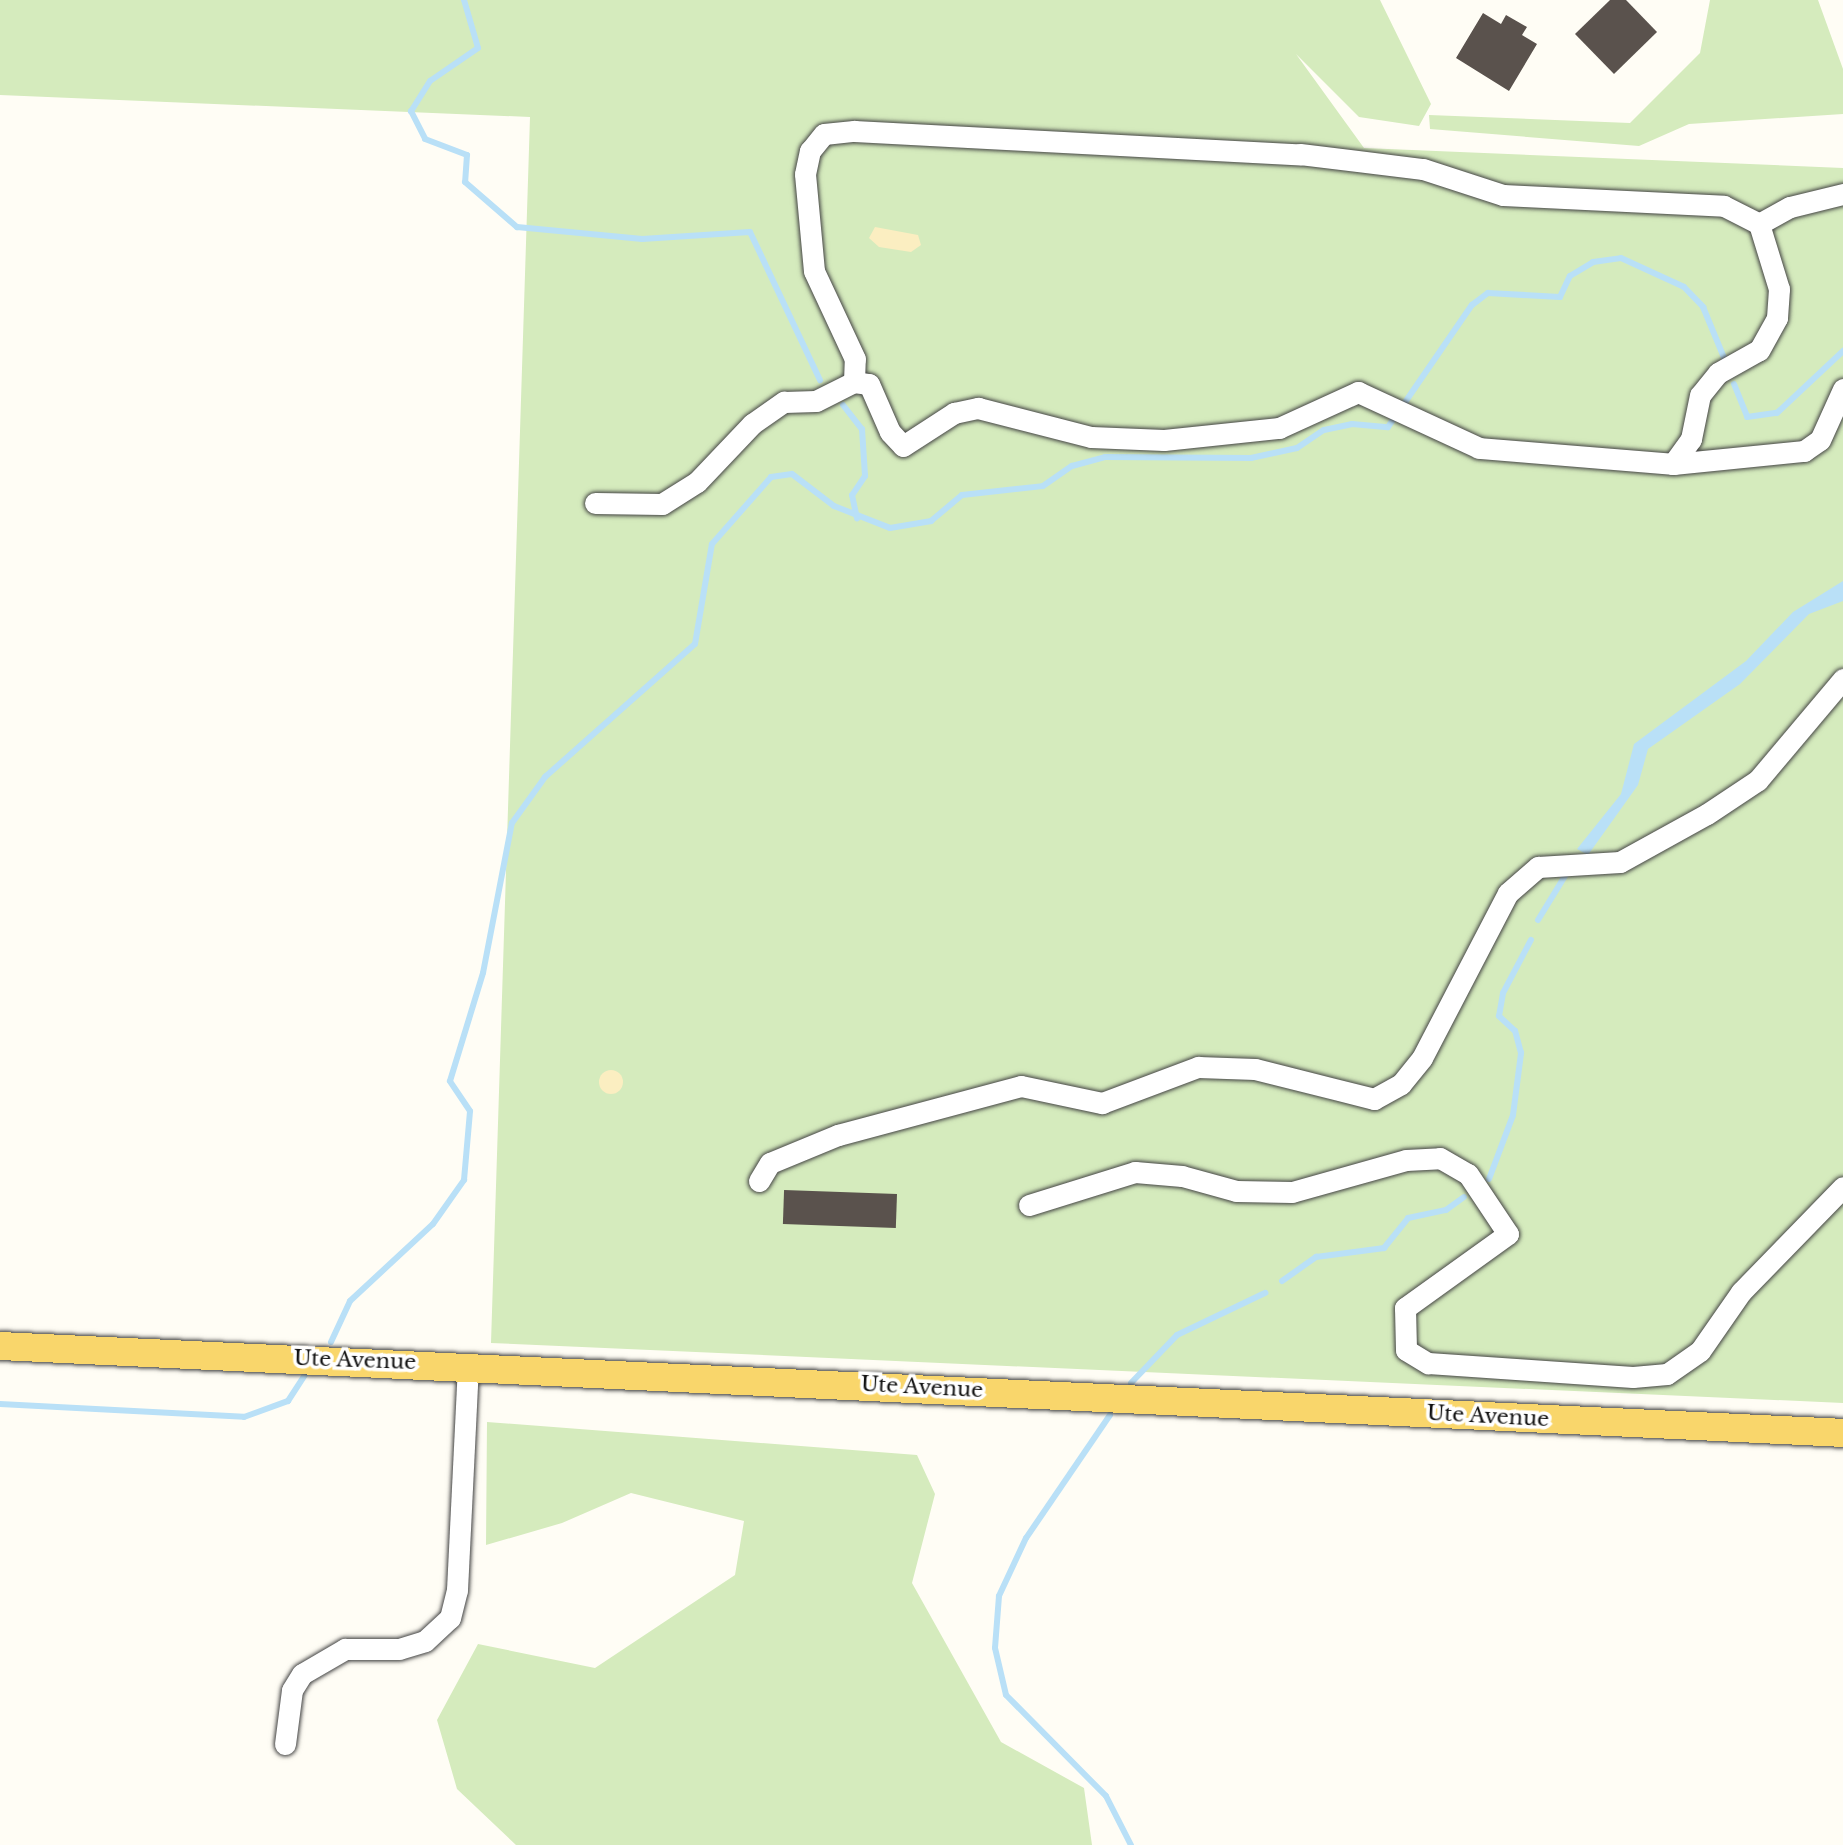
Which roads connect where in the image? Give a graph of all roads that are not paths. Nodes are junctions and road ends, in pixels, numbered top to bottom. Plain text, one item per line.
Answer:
1 (1843, 194) edge
2 (1759, 224) junction
3 (854, 382) junction
4 (1843, 389) edge
5 (1673, 464) junction
6 (595, 503) dead end
7 (1843, 679) edge
8 (759, 1181) dead end
9 (1843, 1188) edge
10 (1029, 1205) dead end
11 (0, 1346) edge
12 (468, 1365) junction
13 (1843, 1433) edge
14 (285, 1744) dead end

1 - 2 lane
2 - 3 lane
2 - 5 lane
3 - 5 lane
3 - 6 lane
4 - 5 lane
7 - 8 lane
9 - 10 lane
11 - 12 main road, Ute Avenue
12 - 13 main road, Ute Avenue
12 - 14 lane

